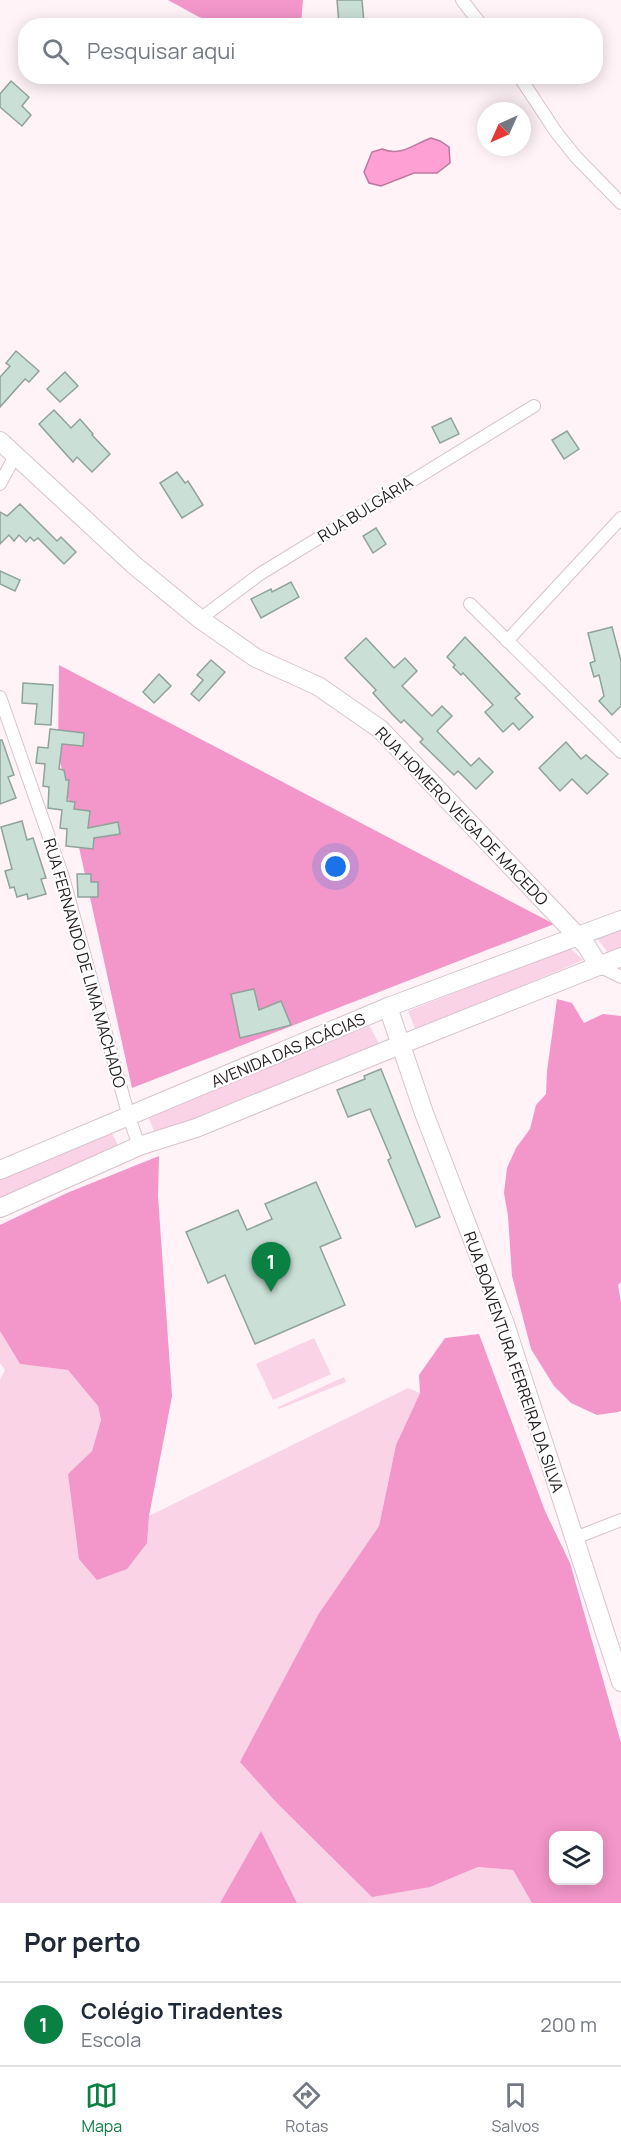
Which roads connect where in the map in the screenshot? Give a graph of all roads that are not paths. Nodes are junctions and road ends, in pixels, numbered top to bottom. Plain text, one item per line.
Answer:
1 (462, 0) edge
2 (476, 18) edge
3 (524, 84) edge
4 (621, 203) edge
5 (534, 406) dead end
6 (0, 441) edge
7 (16, 454) junction
8 (0, 484) edge
9 (621, 518) edge
10 (470, 604) dead end
11 (200, 619) junction
12 (507, 640) junction
13 (2, 703) edge
14 (621, 752) edge
15 (621, 920) edge
16 (582, 941) junction
17 (621, 957) edge
18 (599, 966) junction
19 (621, 977) edge
20 (388, 1007) junction
21 (400, 1045) junction
22 (129, 1117) junction
23 (139, 1146) junction
24 (0, 1170) edge
25 (0, 1208) edge
26 (621, 1520) edge
27 (575, 1538) junction
28 (621, 1682) edge

1 - 2 street
3 - 4 street
5 - 11 street, RUA BULGÁRIA
6 - 7 street, RUA HOMERO VEIGA DE MACEDO
7 - 8 street
7 - 11 street, RUA HOMERO VEIGA DE MACEDO
9 - 12 street
10 - 12 street
11 - 16 street, RUA HOMERO VEIGA DE MACEDO
12 - 14 street
13 - 22 street, RUA FERNANDO DE LIMA MACHADO
15 - 16 street, AVENIDA DAS ACÁCIAS
16 - 18 street, RUA HOMERO VEIGA DE MACEDO
16 - 20 street, AVENIDA DAS ACÁCIAS
17 - 18 street
18 - 19 street
18 - 21 street
20 - 21 street
20 - 22 street, AVENIDA DAS ACÁCIAS
21 - 23 street
21 - 27 street, RUA BOAVENTURA FERREIRA DA SILVA
22 - 23 street, RUA FERNANDO DE LIMA MACHADO
22 - 24 street, AVENIDA DAS ACÁCIAS
23 - 25 street
26 - 27 street
27 - 28 street, RUA BOAVENTURA FERREIRA DA SILVA

